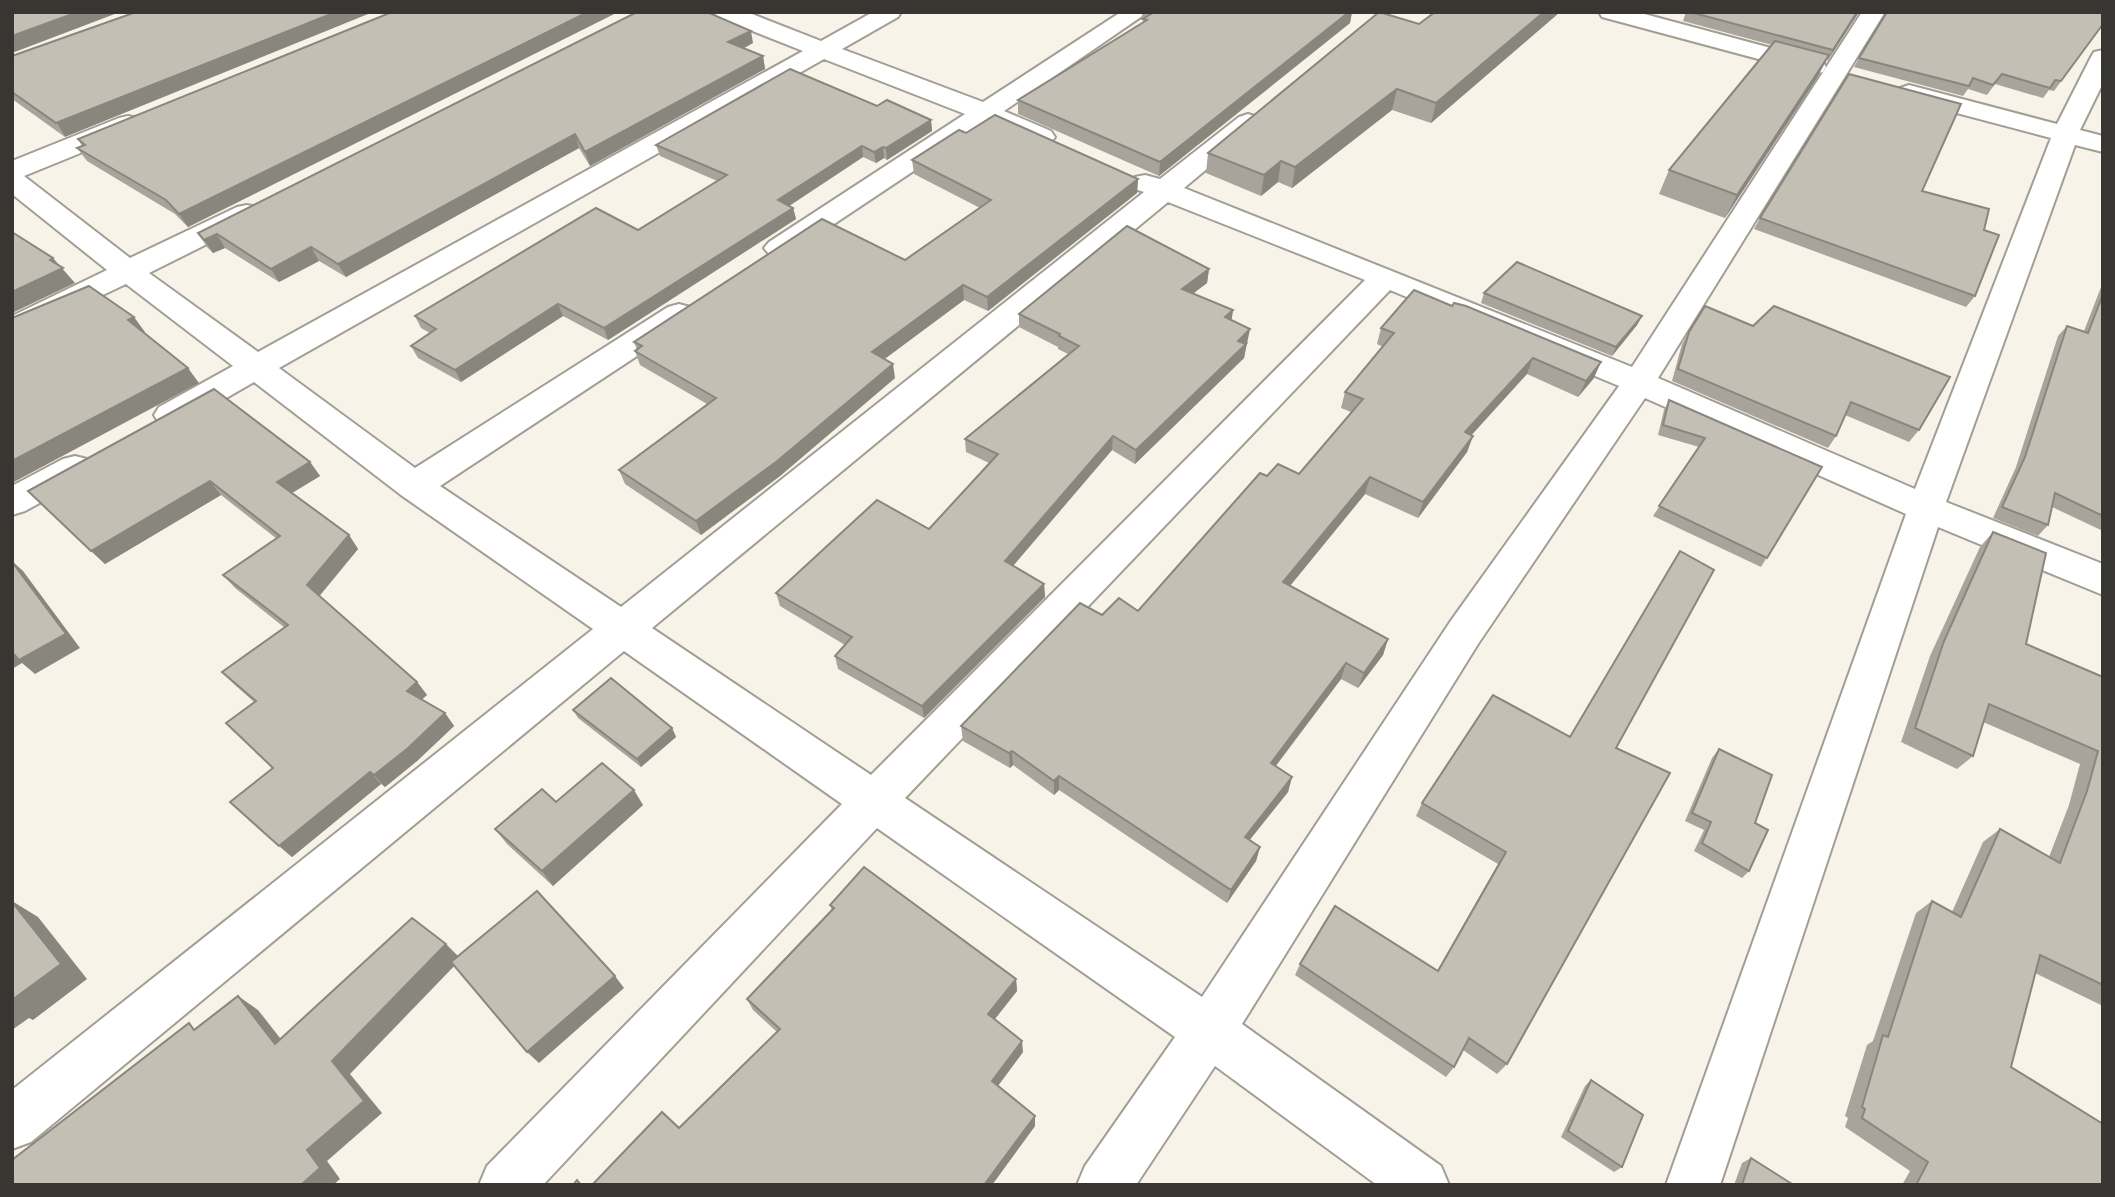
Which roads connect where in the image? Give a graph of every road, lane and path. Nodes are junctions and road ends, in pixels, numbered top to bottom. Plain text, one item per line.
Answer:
1 (725, 12) edge
2 (890, 12) edge
3 (1137, 12) edge
4 (1874, 12) edge
5 (1623, 14) edge
6 (820, 50) junction
7 (2103, 57) edge
8 (1848, 77) junction
9 (1889, 88) edge
10 (1268, 106) edge
11 (987, 113) junction
12 (151, 115) edge
13 (2065, 135) junction
14 (2103, 144) edge
15 (1062, 146) edge
16 (12, 171) edge
17 (1125, 174) edge
18 (12, 180) edge
19 (1163, 191) junction
20 (276, 198) edge
21 (753, 265) edge
22 (129, 272) junction
23 (1385, 277) junction
24 (706, 296) edge
25 (12, 328) edge
26 (257, 368) junction
27 (1639, 382) junction
28 (147, 428) edge
29 (98, 455) edge
30 (414, 486) junction
31 (12, 502) edge
32 (1926, 508) junction
33 (2103, 580) edge
34 (620, 628) junction
35 (874, 800) junction
36 (1209, 1031) junction
37 (12, 1123) edge
38 (506, 1185) edge
39 (1104, 1185) edge
40 (1422, 1185) edge
41 (1693, 1185) edge

1 - 6 street
2 - 6 street
3 - 11 street
4 - 8 street
5 - 8 street
6 - 11 street
6 - 26 street
7 - 13 street
8 - 27 street
9 - 13 street
10 - 19 street
11 - 15 street
11 - 21 street
12 - 16 street
13 - 14 street
13 - 32 street
17 - 19 street
18 - 22 street
19 - 23 street
19 - 34 street
20 - 22 street
22 - 25 street
22 - 26 street
23 - 27 street
23 - 35 street
24 - 30 street
26 - 28 street
26 - 30 street
27 - 32 street
27 - 36 street
29 - 31 street
30 - 34 street
32 - 33 street
32 - 41 street
34 - 35 street
34 - 37 street
35 - 36 street
35 - 38 street
36 - 39 street
36 - 40 street

